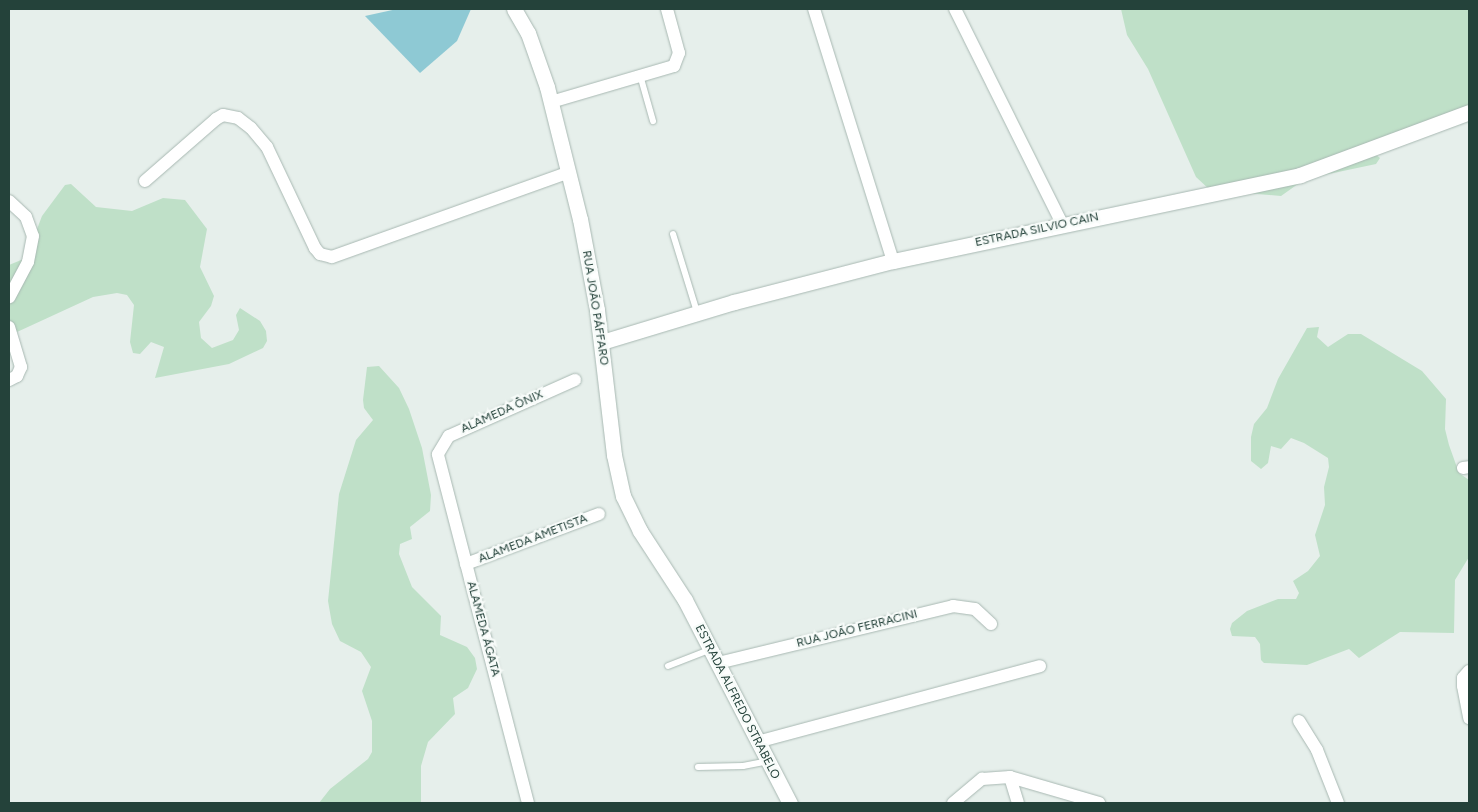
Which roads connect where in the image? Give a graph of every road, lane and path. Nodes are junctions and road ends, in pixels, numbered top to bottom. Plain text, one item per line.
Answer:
1 (514, 9) edge
2 (667, 9) edge
3 (814, 9) edge
4 (955, 9) edge
5 (640, 76) junction
6 (551, 102) junction
7 (1469, 112) edge
8 (653, 121) dead end
9 (569, 172) junction
10 (145, 181) dead end
11 (9, 201) edge
12 (1062, 224) junction
13 (673, 234) dead end
14 (893, 261) junction
15 (9, 297) edge
16 (696, 312) junction
17 (9, 327) edge
18 (602, 342) junction
19 (9, 380) edge
20 (575, 380) dead end
21 (438, 454) joint
22 (599, 514) dead end
23 (466, 564) junction
24 (684, 600) joint
25 (991, 624) dead end
26 (710, 649) junction
27 (718, 663) junction
28 (668, 666) dead end
29 (1040, 666) dead end
30 (1469, 671) edge
31 (1469, 718) edge
32 (1299, 721) dead end
33 (757, 742) junction
34 (768, 761) junction
35 (698, 767) dead end
36 (1010, 777) junction
37 (528, 803) edge
38 (790, 803) edge
39 (953, 803) edge
40 (1018, 803) edge
41 (1099, 803) edge
42 (1338, 803) edge

1 - 6 street, RUA JOÃO PÁFFARO
2 - 5 street
3 - 14 street
4 - 12 street
5 - 6 street
5 - 8 lane
6 - 9 street, RUA JOÃO PÁFFARO
7 - 12 street, ESTRADA SILVIO CAIN
9 - 10 street
9 - 18 street, RUA JOÃO PÁFFARO
11 - 15 street
12 - 14 street, ESTRADA SILVIO CAIN
13 - 16 lane
14 - 16 street, ESTRADA SILVIO CAIN
16 - 18 street, ESTRADA SILVIO CAIN
17 - 19 street
18 - 24 street, RUA JOÃO PÁFFARO
20 - 21 street, ALAMEDA ÔNIX
21 - 23 street, ALAMEDA ÁGATA
22 - 23 street, ALAMEDA AMETISTA
23 - 37 street, ALAMEDA ÁGATA
24 - 26 street, ESTRADA ALFREDO STRABELO
25 - 27 street, RUA JOÃO FERRACINI
26 - 27 street, ESTRADA ALFREDO STRABELO
26 - 28 lane
27 - 33 street, ESTRADA ALFREDO STRABELO
29 - 33 street
30 - 31 street
32 - 42 street
33 - 34 street, ESTRADA ALFREDO STRABELO
34 - 35 lane
34 - 38 street, ESTRADA ALFREDO STRABELO
36 - 39 street
36 - 40 street
36 - 41 street

